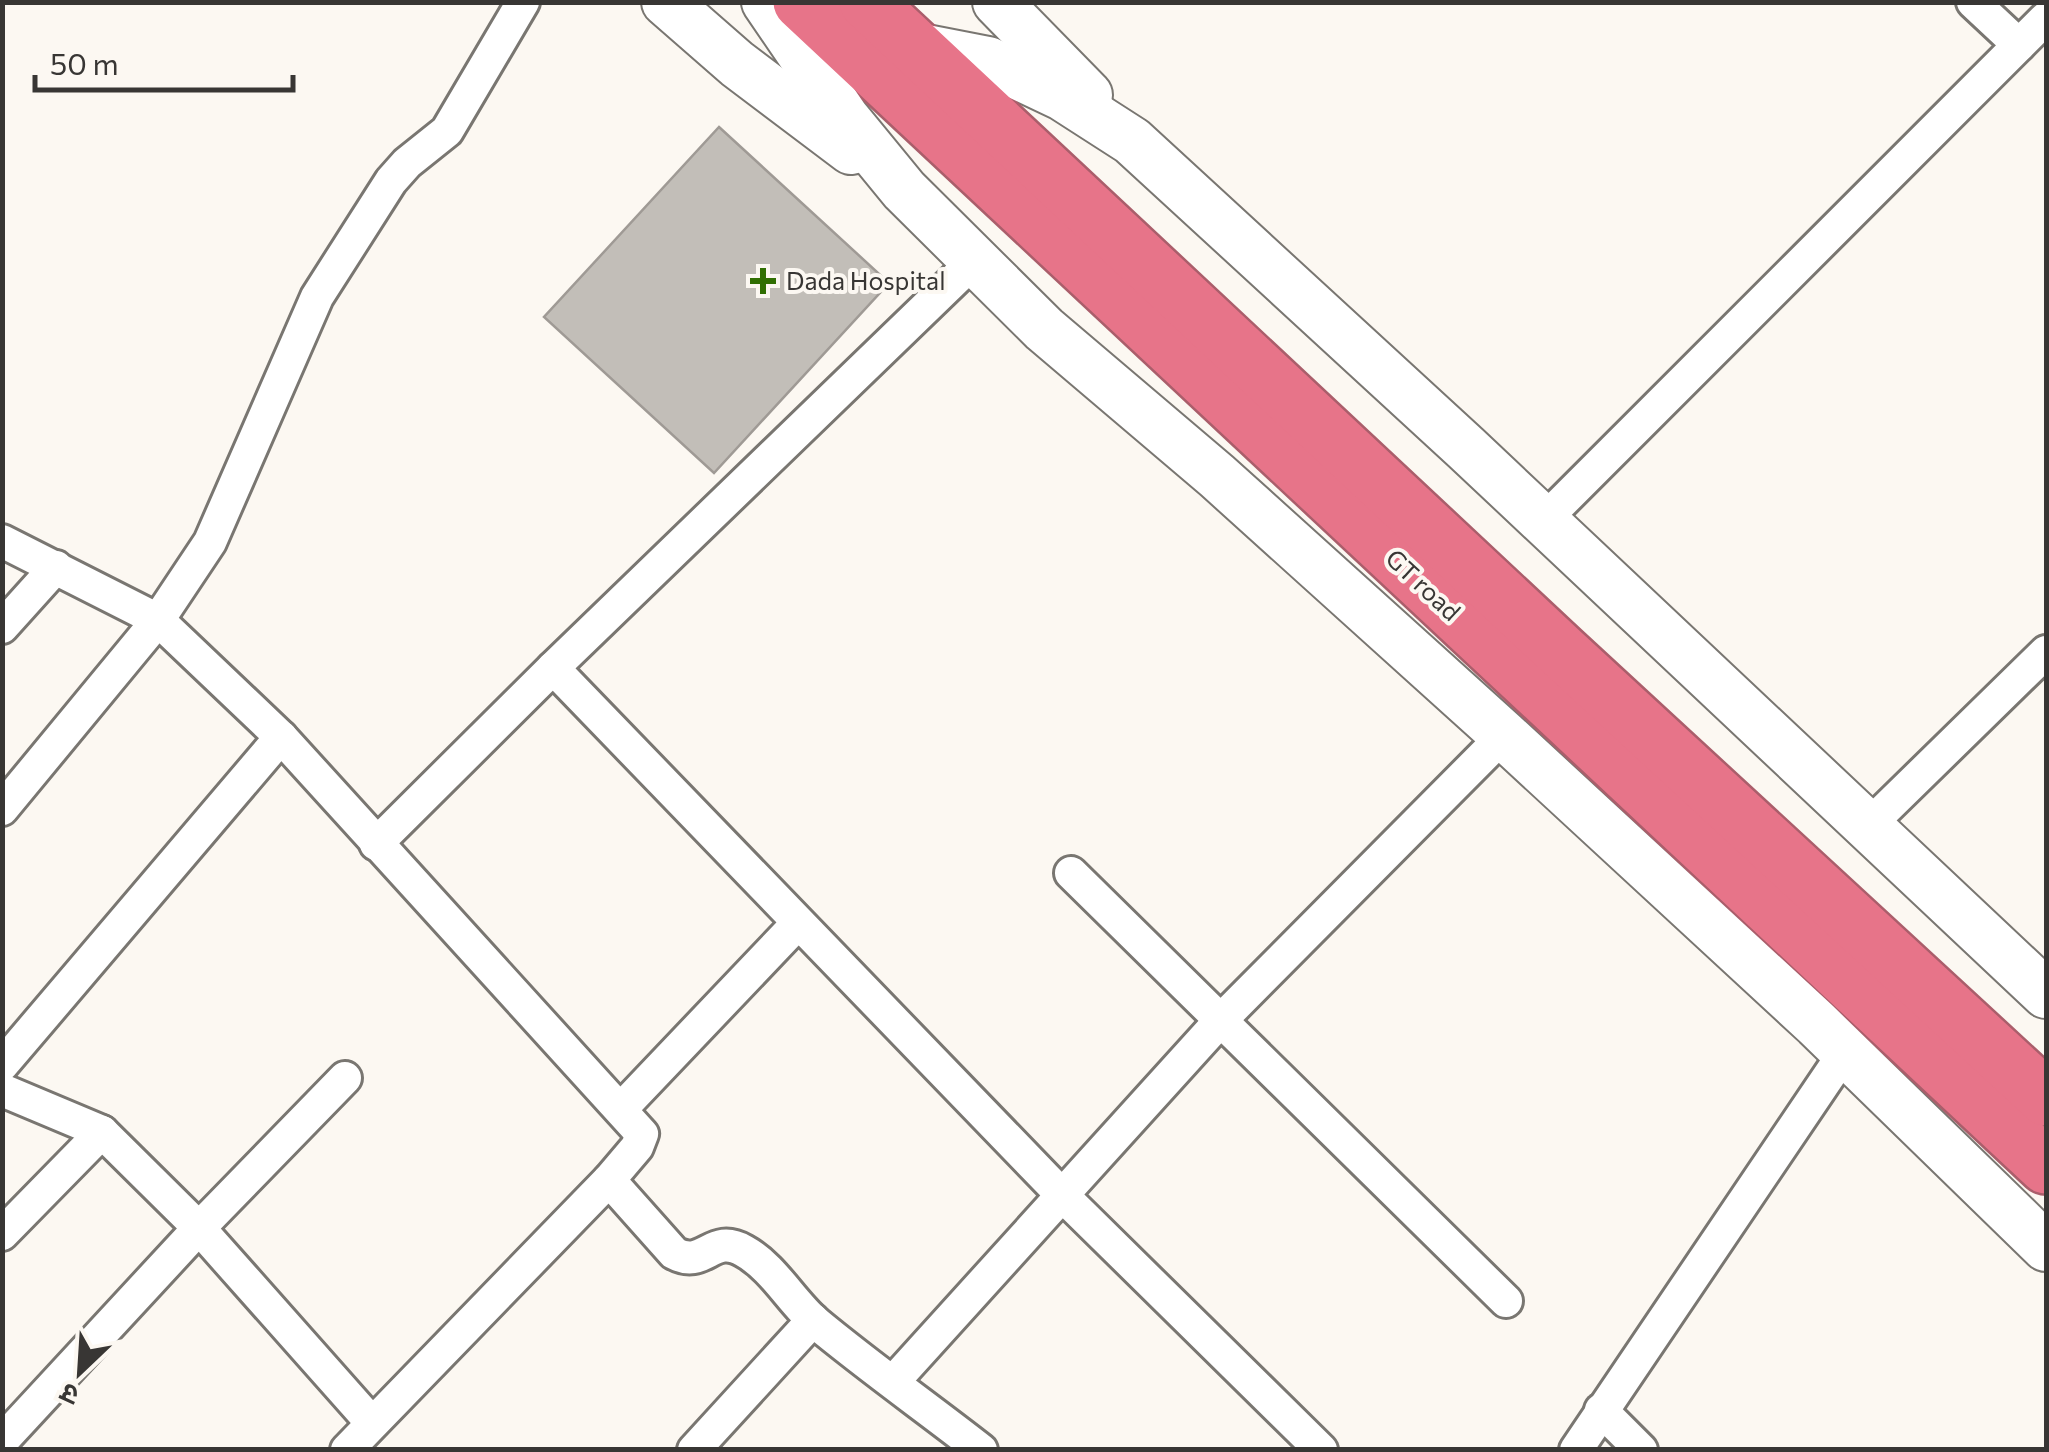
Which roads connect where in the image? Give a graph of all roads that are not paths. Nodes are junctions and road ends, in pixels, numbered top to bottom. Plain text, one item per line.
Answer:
1 (523, 2) edge
2 (666, 2) edge
3 (766, 2) edge
4 (801, 2) edge
5 (867, 2) edge
6 (997, 2) edge
7 (1973, 2) edge
8 (2046, 18) edge
9 (2020, 45) junction
10 (911, 46) junction
11 (1132, 141) junction
12 (904, 190) junction
13 (974, 260) junction
14 (1543, 521) junction
15 (2, 541) edge
16 (56, 567) junction
17 (158, 620) junction
18 (2, 627) edge
19 (2046, 652) edge
20 (552, 668) junction
21 (1504, 735) junction
22 (280, 737) junction
23 (2, 809) edge
24 (1867, 827) junction
25 (376, 844) junction
26 (1070, 873) dead end
27 (798, 922) junction
28 (2046, 994) edge
29 (1219, 1022) junction
30 (1846, 1052) junction
31 (2, 1065) edge
32 (345, 1078) dead end
33 (2, 1090) edge
34 (2046, 1098) edge
35 (621, 1109) junction
36 (102, 1132) junction
37 (2046, 1166) edge
38 (609, 1180) junction
39 (1062, 1195) junction
40 (198, 1228) junction
41 (2, 1234) edge
42 (2046, 1247) edge
43 (1506, 1302) dead end
44 (812, 1320) junction
45 (892, 1382) junction
46 (1601, 1410) junction
47 (372, 1423) junction
48 (2, 1441) edge
49 (347, 1450) edge
50 (694, 1450) edge
51 (981, 1450) edge
52 (1321, 1450) edge
53 (1576, 1450) edge
54 (1641, 1450) edge

1 - 17 street
2 - 12 street
3 - 12 street
4 - 37 highway, GT road
5 - 10 highway, GT road
6 - 11 street
7 - 9 street
8 - 9 street
9 - 14 street
10 - 11 street
10 - 34 highway, GT road
11 - 14 street
12 - 13 street
13 - 20 street
13 - 21 street
14 - 24 street
15 - 16 street
16 - 17 street
16 - 18 street
17 - 22 street
17 - 23 street
19 - 24 street
20 - 25 street
20 - 27 street
21 - 29 street
21 - 30 street
22 - 25 street
22 - 31 street
24 - 28 street
25 - 35 street
26 - 29 street
27 - 35 street
27 - 39 street
29 - 39 street
29 - 43 street
30 - 42 street
30 - 46 street
32 - 40 street
33 - 36 street
35 - 38 street
36 - 40 street
36 - 41 street
38 - 44 street
38 - 47 street
39 - 45 street
39 - 52 street
40 - 47 street
40 - 48 street
44 - 45 street
44 - 50 street
45 - 51 street
46 - 53 street
46 - 54 street
47 - 49 street

